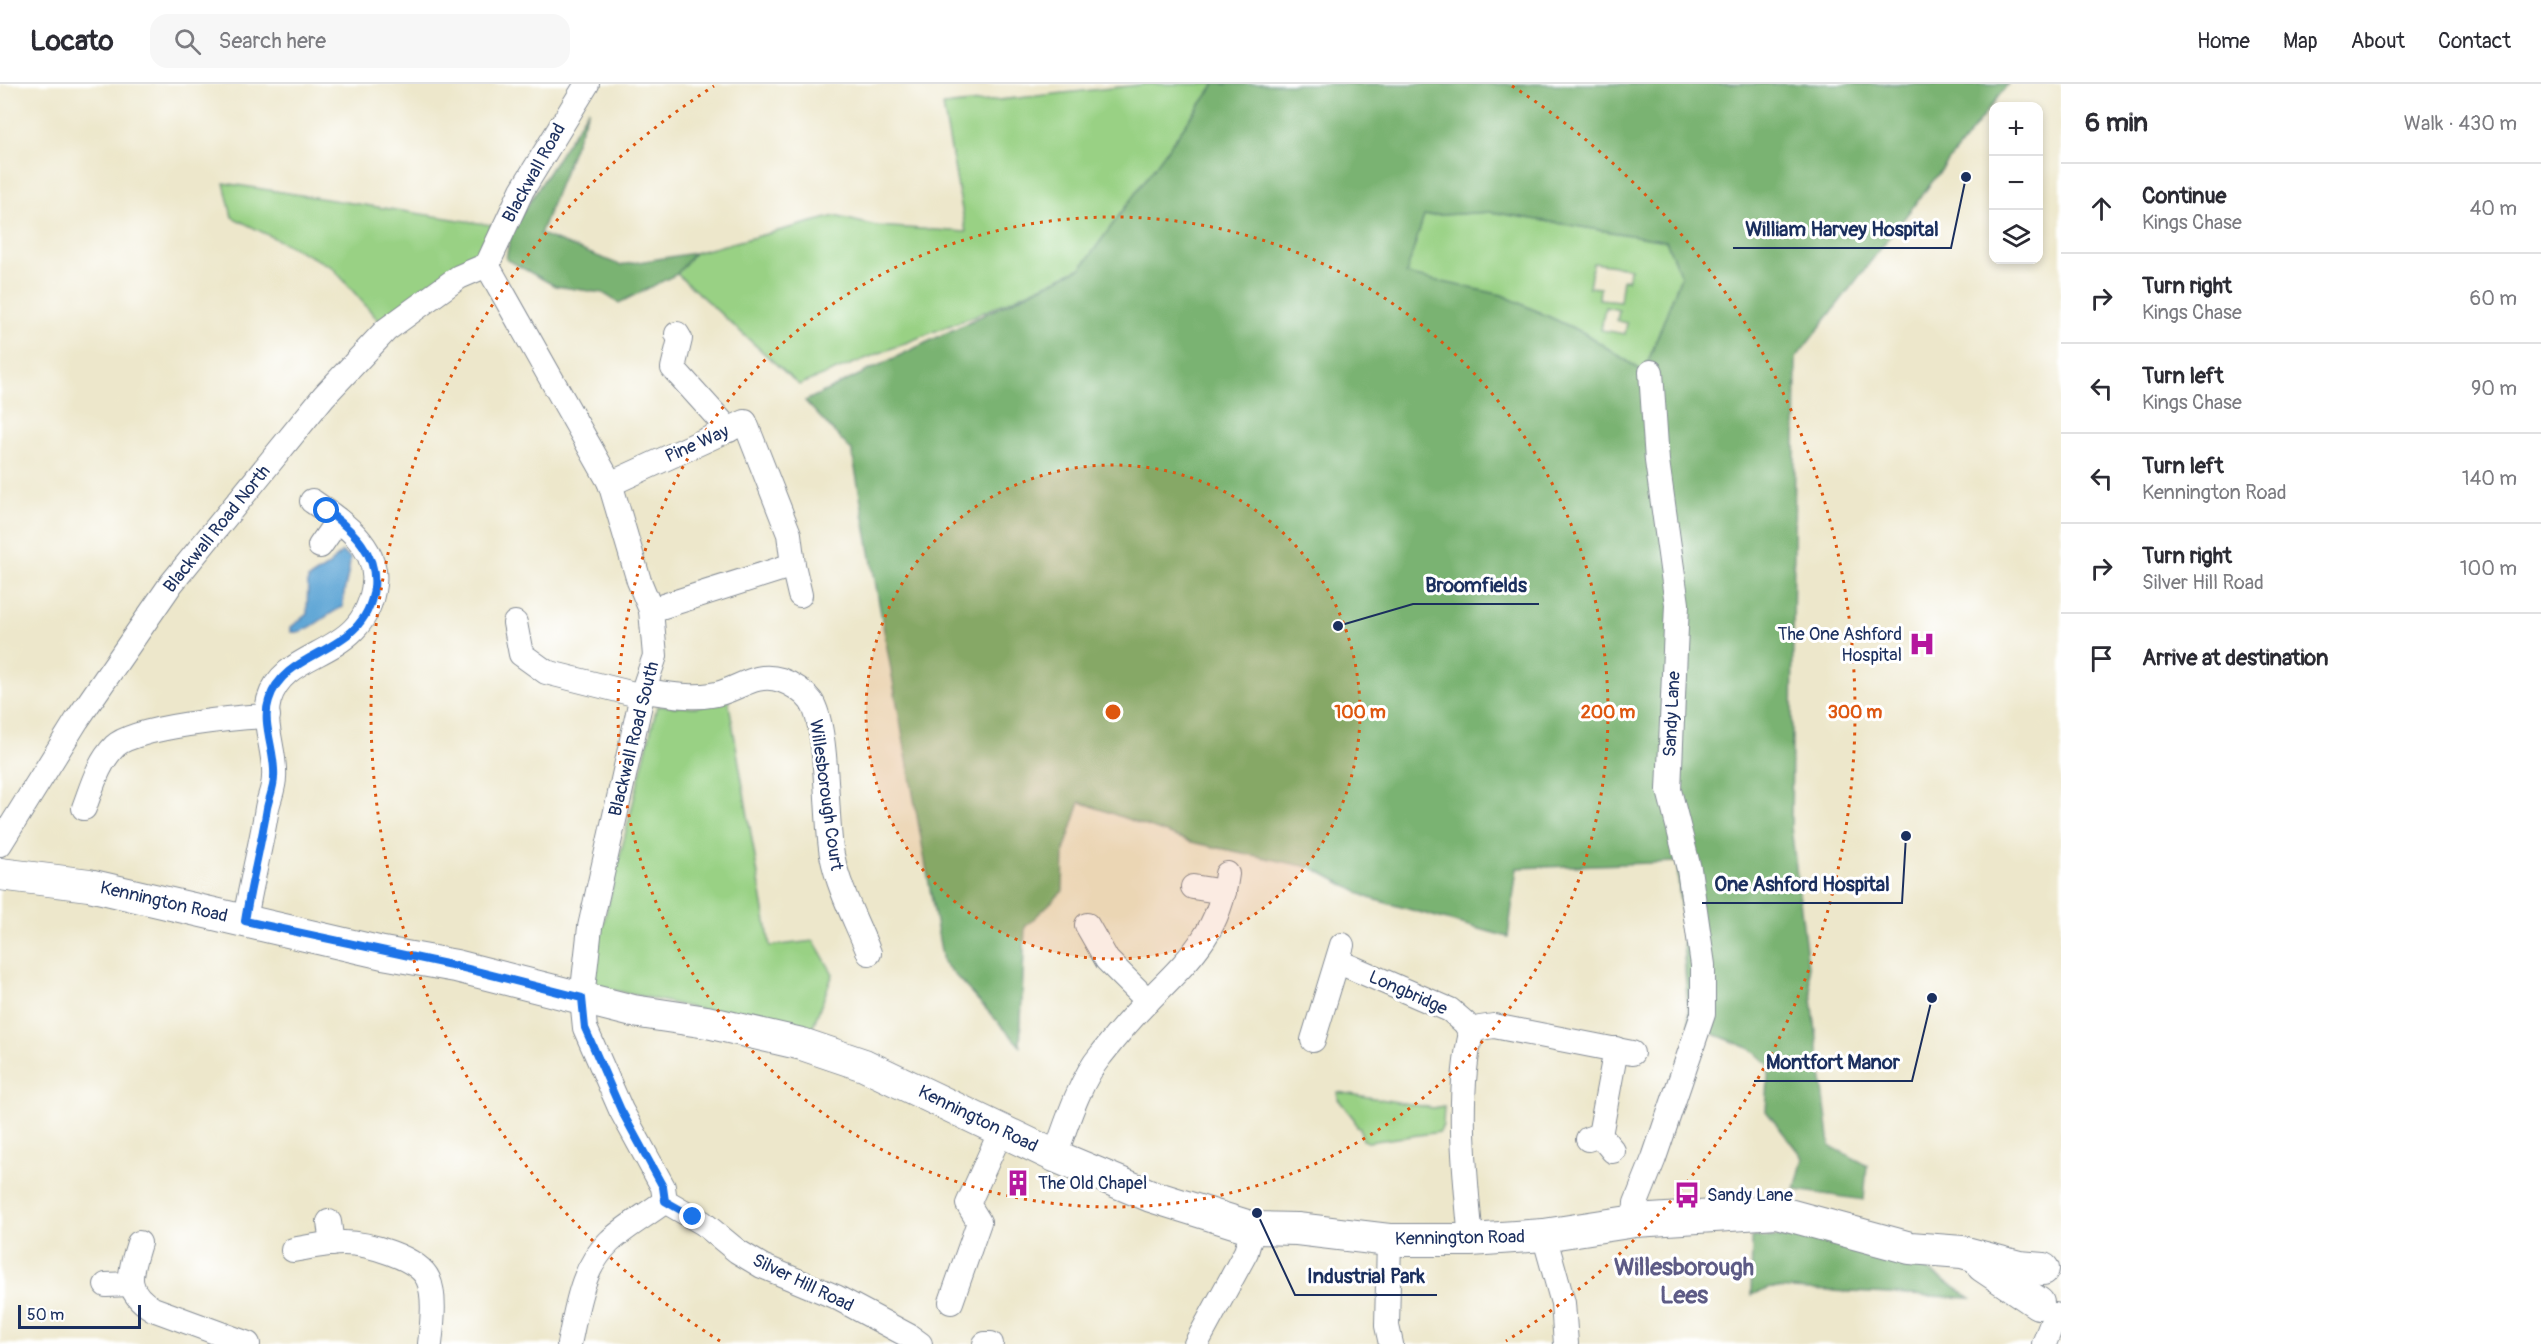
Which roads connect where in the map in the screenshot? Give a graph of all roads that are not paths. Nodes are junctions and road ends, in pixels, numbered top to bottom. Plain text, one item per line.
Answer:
1 (587, 84) edge
2 (487, 265) junction
3 (677, 334) dead end
4 (1651, 372) dead end
5 (729, 430) junction
6 (610, 484) junction
7 (312, 501) dead end
8 (339, 520) junction
9 (320, 546) dead end
10 (793, 565) junction
11 (800, 595) dead end
12 (651, 610) junction
13 (516, 622) dead end
14 (642, 693) junction
15 (268, 717) junction
16 (84, 808) dead end
17 (0, 844) edge
18 (0, 874) edge
19 (1193, 887) dead end
20 (245, 921) junction
21 (1088, 925) dead end
22 (869, 953) dead end
23 (582, 998) junction
24 (1148, 1001) junction
25 (1471, 1032) junction
26 (1309, 1043) dead end
27 (1001, 1131) junction
28 (1600, 1142) dead end
29 (1055, 1156) junction
30 (670, 1205) junction
31 (1635, 1221) junction
32 (1253, 1228) junction
33 (1544, 1235) junction
34 (1389, 1240) junction
35 (1471, 1240) junction
36 (139, 1243) dead end
37 (293, 1250) dead end
38 (1962, 1252) junction
39 (2052, 1266) edge
40 (130, 1284) junction
41 (106, 1285) dead end
42 (951, 1302) dead end
43 (2051, 1311) edge
44 (248, 1344) edge
45 (430, 1344) edge
46 (569, 1344) edge
47 (920, 1344) edge
48 (985, 1344) edge
49 (991, 1344) edge
50 (1196, 1344) edge
51 (1391, 1344) edge
52 (1566, 1344) edge
53 (2044, 1344) edge

1 - 2 street, Blackwall Road
2 - 6 street, Blackwall Road South
2 - 17 street, Blackwall Road North
3 - 5 street
4 - 31 street, Sandy Lane
5 - 6 street, Pine Way
5 - 10 street, Pine Way
6 - 12 street, Blackwall Road South
7 - 8 street
8 - 9 street
8 - 15 street
10 - 11 street, Pine Way
10 - 12 street
12 - 14 street, Blackwall Road South
13 - 14 street, Willesborough Court
14 - 22 street, Willesborough Court
14 - 23 street, Blackwall Road South
15 - 16 street
15 - 20 street
18 - 20 main road, Kennington Road
19 - 24 street
20 - 23 main road, Kennington Road
21 - 24 street
23 - 27 main road, Kennington Road
23 - 30 street
24 - 29 street
25 - 26 street, Longbridge
25 - 28 street
25 - 35 street
27 - 29 main road, Kennington Road
27 - 42 street
29 - 32 main road, Kennington Road
30 - 46 street
30 - 47 street, Silver Hill Road
31 - 33 main road, Kennington Road
31 - 38 main road, Kennington Road
32 - 34 main road, Kennington Road
32 - 50 street
33 - 35 main road, Kennington Road
33 - 52 street
34 - 35 main road, Kennington Road
34 - 51 street
36 - 40 street
37 - 45 street
38 - 39 main road, Kennington Road
38 - 43 main road, Kennington Road
39 - 43 main road
40 - 41 street
40 - 44 street
43 - 53 street
48 - 49 street

